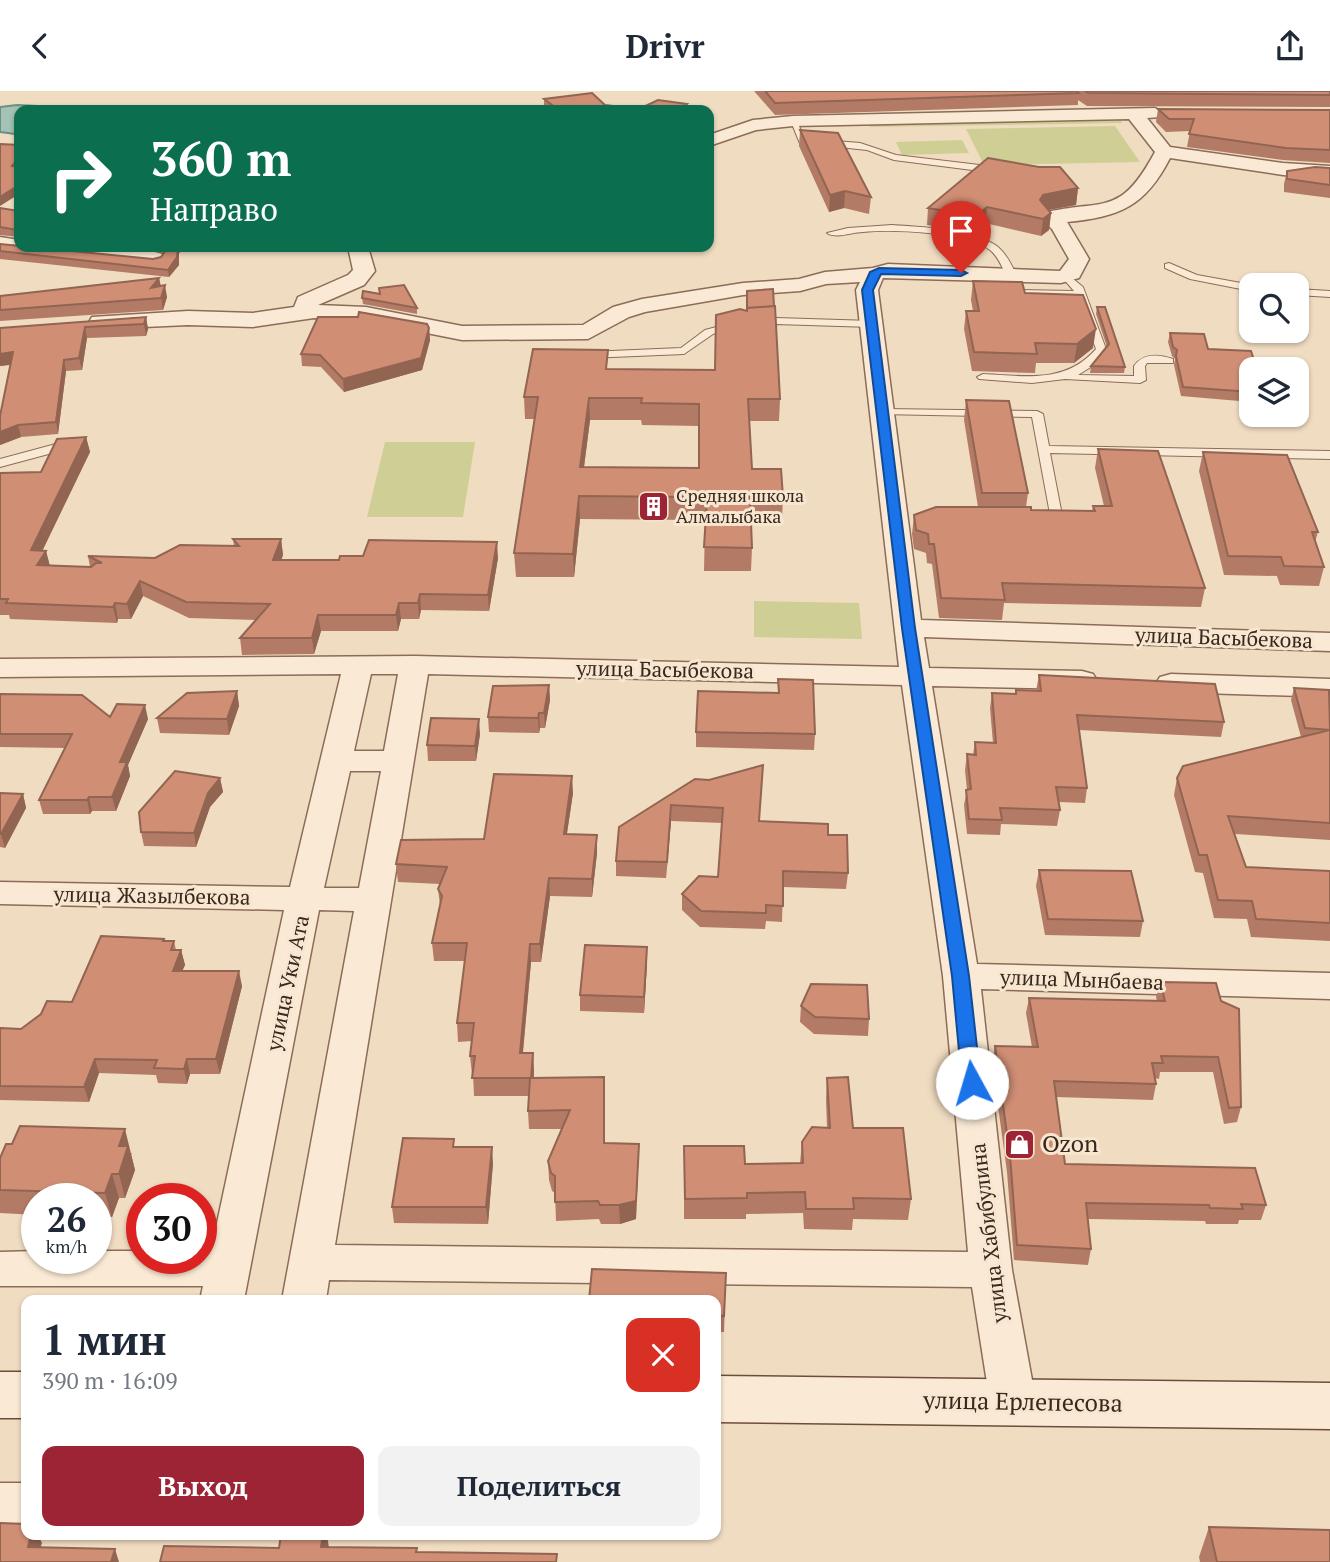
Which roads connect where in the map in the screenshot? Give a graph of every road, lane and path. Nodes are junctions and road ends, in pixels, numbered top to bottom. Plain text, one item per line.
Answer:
1 (1135, 113) junction
2 (1176, 113) edge
3 (793, 121) junction
4 (714, 139) edge
5 (1164, 152) junction
6 (1005, 171) edge
7 (1330, 172) edge
8 (832, 233) dead end
9 (86, 252) edge
10 (359, 252) edge
11 (155, 258) edge
12 (1169, 265) dead end
13 (874, 274) junction
14 (1066, 276) junction
15 (1006, 284) junction
16 (1239, 286) edge
17 (1309, 293) edge
18 (1081, 294) junction
19 (1330, 294) edge
20 (310, 307) junction
21 (76, 324) edge
22 (872, 324) junction
23 (581, 355) edge
24 (1169, 362) dead end
25 (983, 377) edge
26 (1064, 378) junction
27 (884, 412) junction
28 (67, 445) edge
29 (1044, 449) junction
30 (1330, 455) edge
31 (0, 463) edge
32 (1036, 521) edge
33 (908, 628) junction
34 (1330, 642) edge
35 (415, 665) junction
36 (358, 666) junction
37 (0, 668) edge
38 (917, 675) junction
39 (1108, 681) edge
40 (1150, 682) edge
41 (1330, 688) edge
42 (336, 761) junction
43 (397, 761) junction
44 (0, 893) edge
45 (304, 900) junction
46 (373, 900) junction
47 (961, 976) junction
48 (1330, 986) edge
49 (0, 1269) edge
50 (990, 1270) junction
51 (308, 1281) edge
52 (225, 1284) edge
53 (0, 1395) edge
54 (21, 1395) edge
55 (721, 1399) edge
56 (1013, 1402) junction
57 (1330, 1406) edge
58 (0, 1505) edge
59 (21, 1505) edge

1 - 2 street
1 - 3 street
1 - 5 street
3 - 4 street
3 - 6 lane
5 - 7 street
5 - 14 street
8 - 15 lane
9 - 11 street
10 - 20 street
12 - 16 lane
13 - 15 street
13 - 20 street
13 - 22 street, улица Хабибулина
14 - 15 street
14 - 18 lane
15 - 18 lane
17 - 19 lane
18 - 26 lane
20 - 21 street
22 - 23 lane
22 - 27 street, улица Хабибулина
24 - 26 lane
25 - 26 lane
27 - 29 lane
27 - 33 street, улица Хабибулина
28 - 31 lane
29 - 30 lane
29 - 32 lane
33 - 34 street, улица Басыбекова
33 - 38 street, улица Хабибулина
35 - 36 street, улица Басыбекова
35 - 38 street, улица Басыбекова
35 - 43 street
36 - 37 street, улица Басыбекова
36 - 42 street, улица Уки Ата
38 - 39 street, улица Басыбекова
38 - 47 street, улица Хабибулина
40 - 41 street
42 - 43 street
42 - 45 street, улица Уки Ата
43 - 46 street
44 - 45 street, улица Жазылбекова
45 - 46 street, улица Жазылбекова
45 - 52 street, улица Уки Ата
46 - 51 street
47 - 48 street, улица Мынбаева
47 - 50 street, улица Хабибулина
49 - 52 street
50 - 51 street
50 - 56 street, улица Хабибулина
53 - 54 main road
55 - 56 main road, улица Ерлепесова
56 - 57 main road, улица Ерлепесова
58 - 59 street

